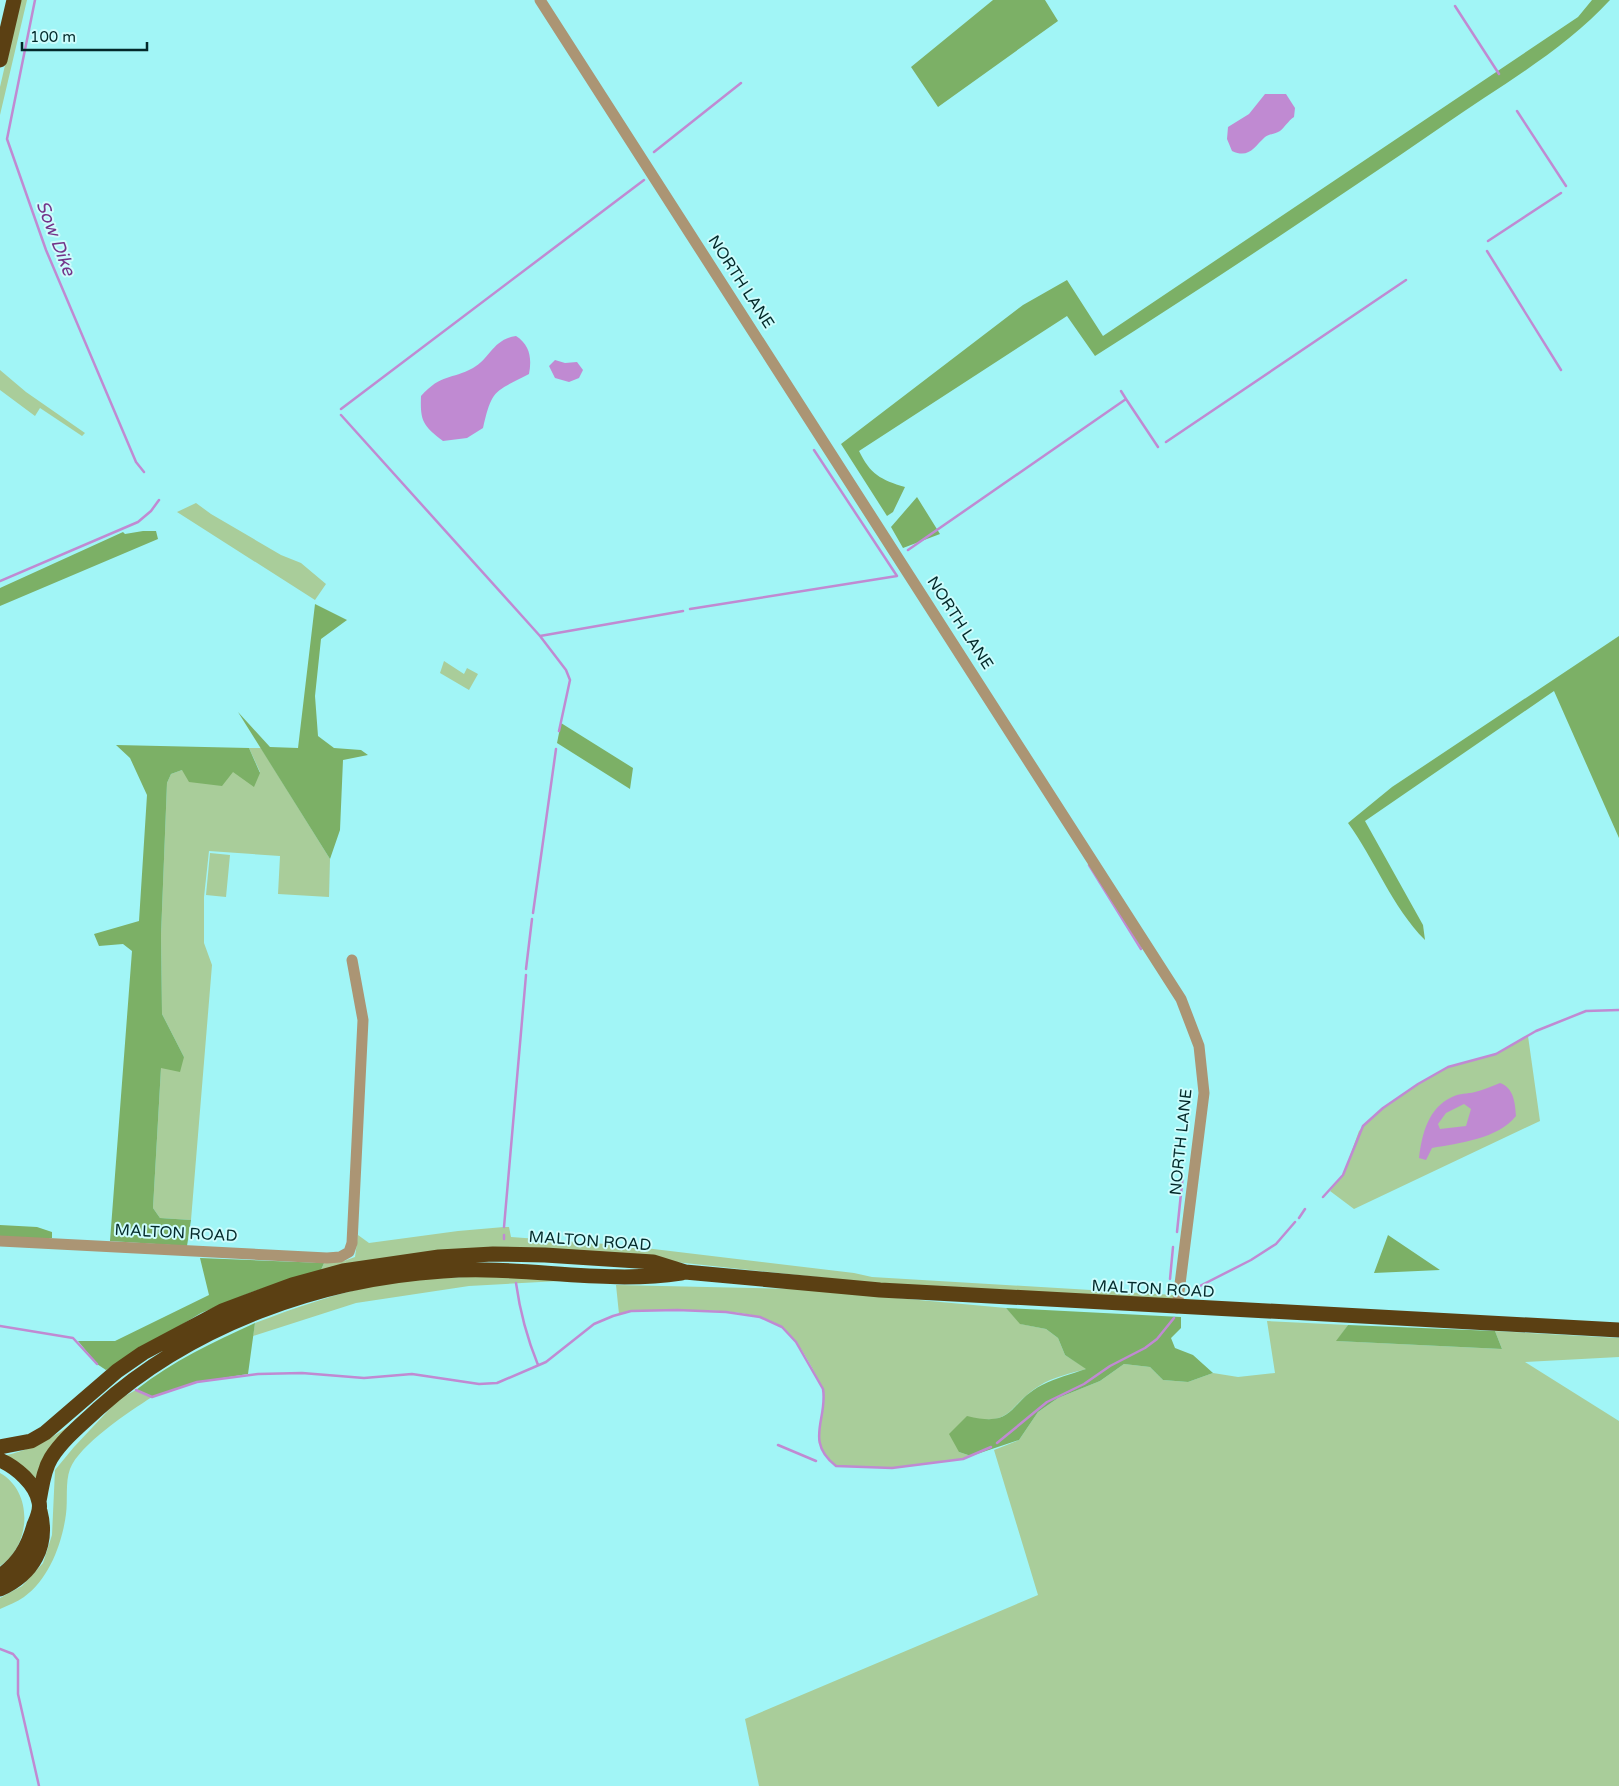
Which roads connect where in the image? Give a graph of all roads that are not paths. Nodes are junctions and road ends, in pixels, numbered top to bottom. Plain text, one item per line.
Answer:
1 (14, 0) edge
2 (540, 0) edge
3 (0, 60) edge
4 (352, 960) dead end
5 (0, 1241) edge
6 (345, 1278) junction
7 (1177, 1308) junction
8 (1619, 1330) edge
9 (0, 1447) edge
10 (0, 1460) edge
11 (39, 1505) junction
12 (0, 1576) edge
13 (0, 1589) edge

1 - 3 highway
2 - 7 street, NORTH LANE
4 - 5 street, MALTON ROAD
6 - 7 highway, MALTON ROAD
6 - 9 highway
6 - 11 highway
7 - 8 highway, MALTON ROAD
10 - 11 highway
11 - 12 highway
11 - 13 highway

